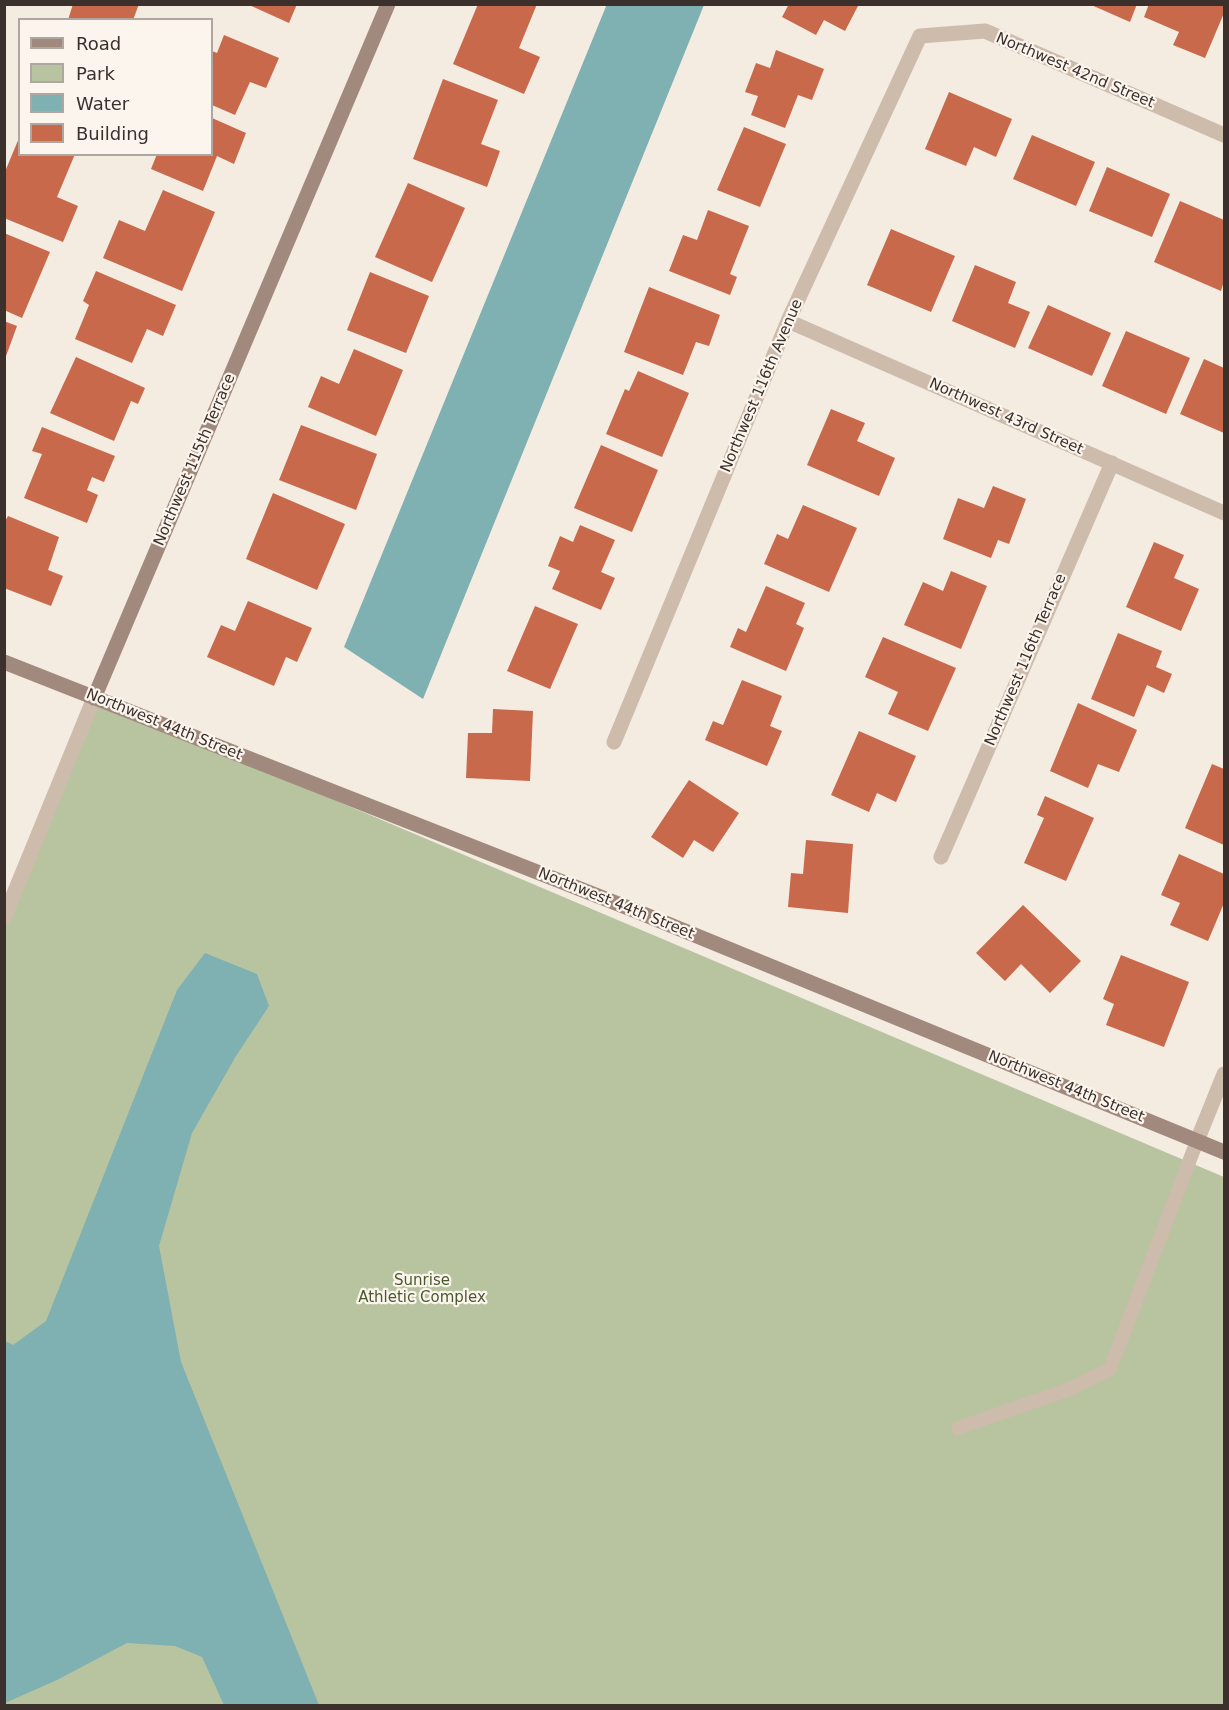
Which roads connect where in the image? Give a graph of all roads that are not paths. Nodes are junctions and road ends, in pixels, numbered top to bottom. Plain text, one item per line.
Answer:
1 (388, 4) edge
2 (920, 36) joint
3 (1224, 135) edge
4 (788, 321) junction
5 (1112, 463) junction
6 (1224, 513) edge
7 (4, 662) edge
8 (94, 698) junction
9 (614, 742) dead end
10 (941, 857) dead end
11 (4, 918) edge
12 (1224, 1074) edge
13 (1197, 1141) junction
14 (1224, 1152) edge
15 (958, 1428) dead end

1 - 8 street, Northwest 115th Terrace
2 - 3 street, Northwest 42nd Street
2 - 4 street, Northwest 116th Avenue
4 - 5 street, Northwest 43rd Street
4 - 9 street, Northwest 116th Avenue
5 - 6 street, Northwest 43rd Street
5 - 10 street, Northwest 116th Terrace
7 - 8 street, Northwest 44th Street
8 - 11 street, Northwest 115th Terrace
8 - 13 street, Northwest 44th Street
12 - 13 street
13 - 14 street, Northwest 44th Street
13 - 15 lane

